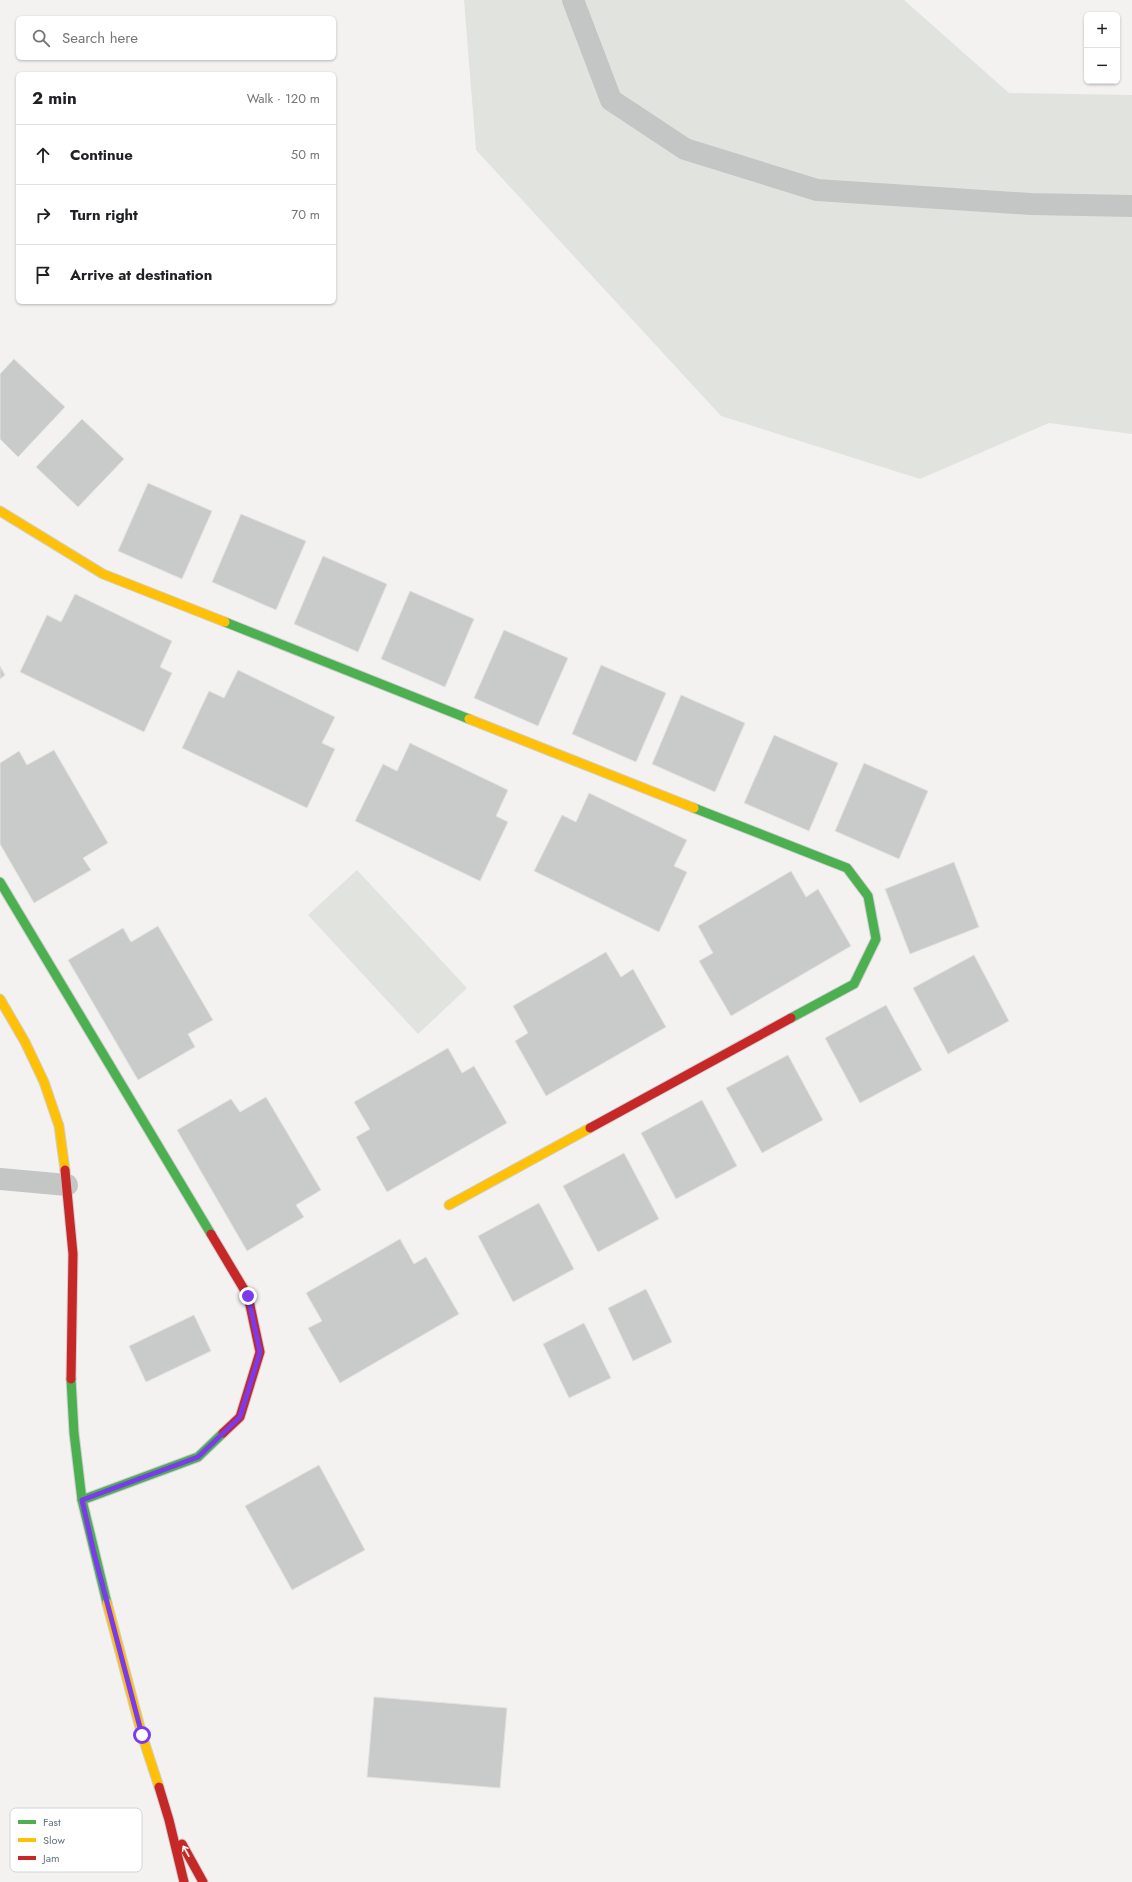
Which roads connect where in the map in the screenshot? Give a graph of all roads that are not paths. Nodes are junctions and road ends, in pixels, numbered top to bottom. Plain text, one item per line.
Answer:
1 (573, 0) edge
2 (1132, 206) edge
3 (0, 511) edge
4 (0, 882) edge
5 (0, 998) edge
6 (0, 1179) edge
7 (67, 1185) junction
8 (449, 1206) dead end
9 (82, 1500) junction
10 (168, 1820) junction
11 (184, 1882) edge
12 (203, 1882) edge

1 - 2 street
3 - 8 street
4 - 9 street
5 - 7 street
6 - 7 street
7 - 9 street
9 - 10 street
10 - 11 street
12 -> 10 street

